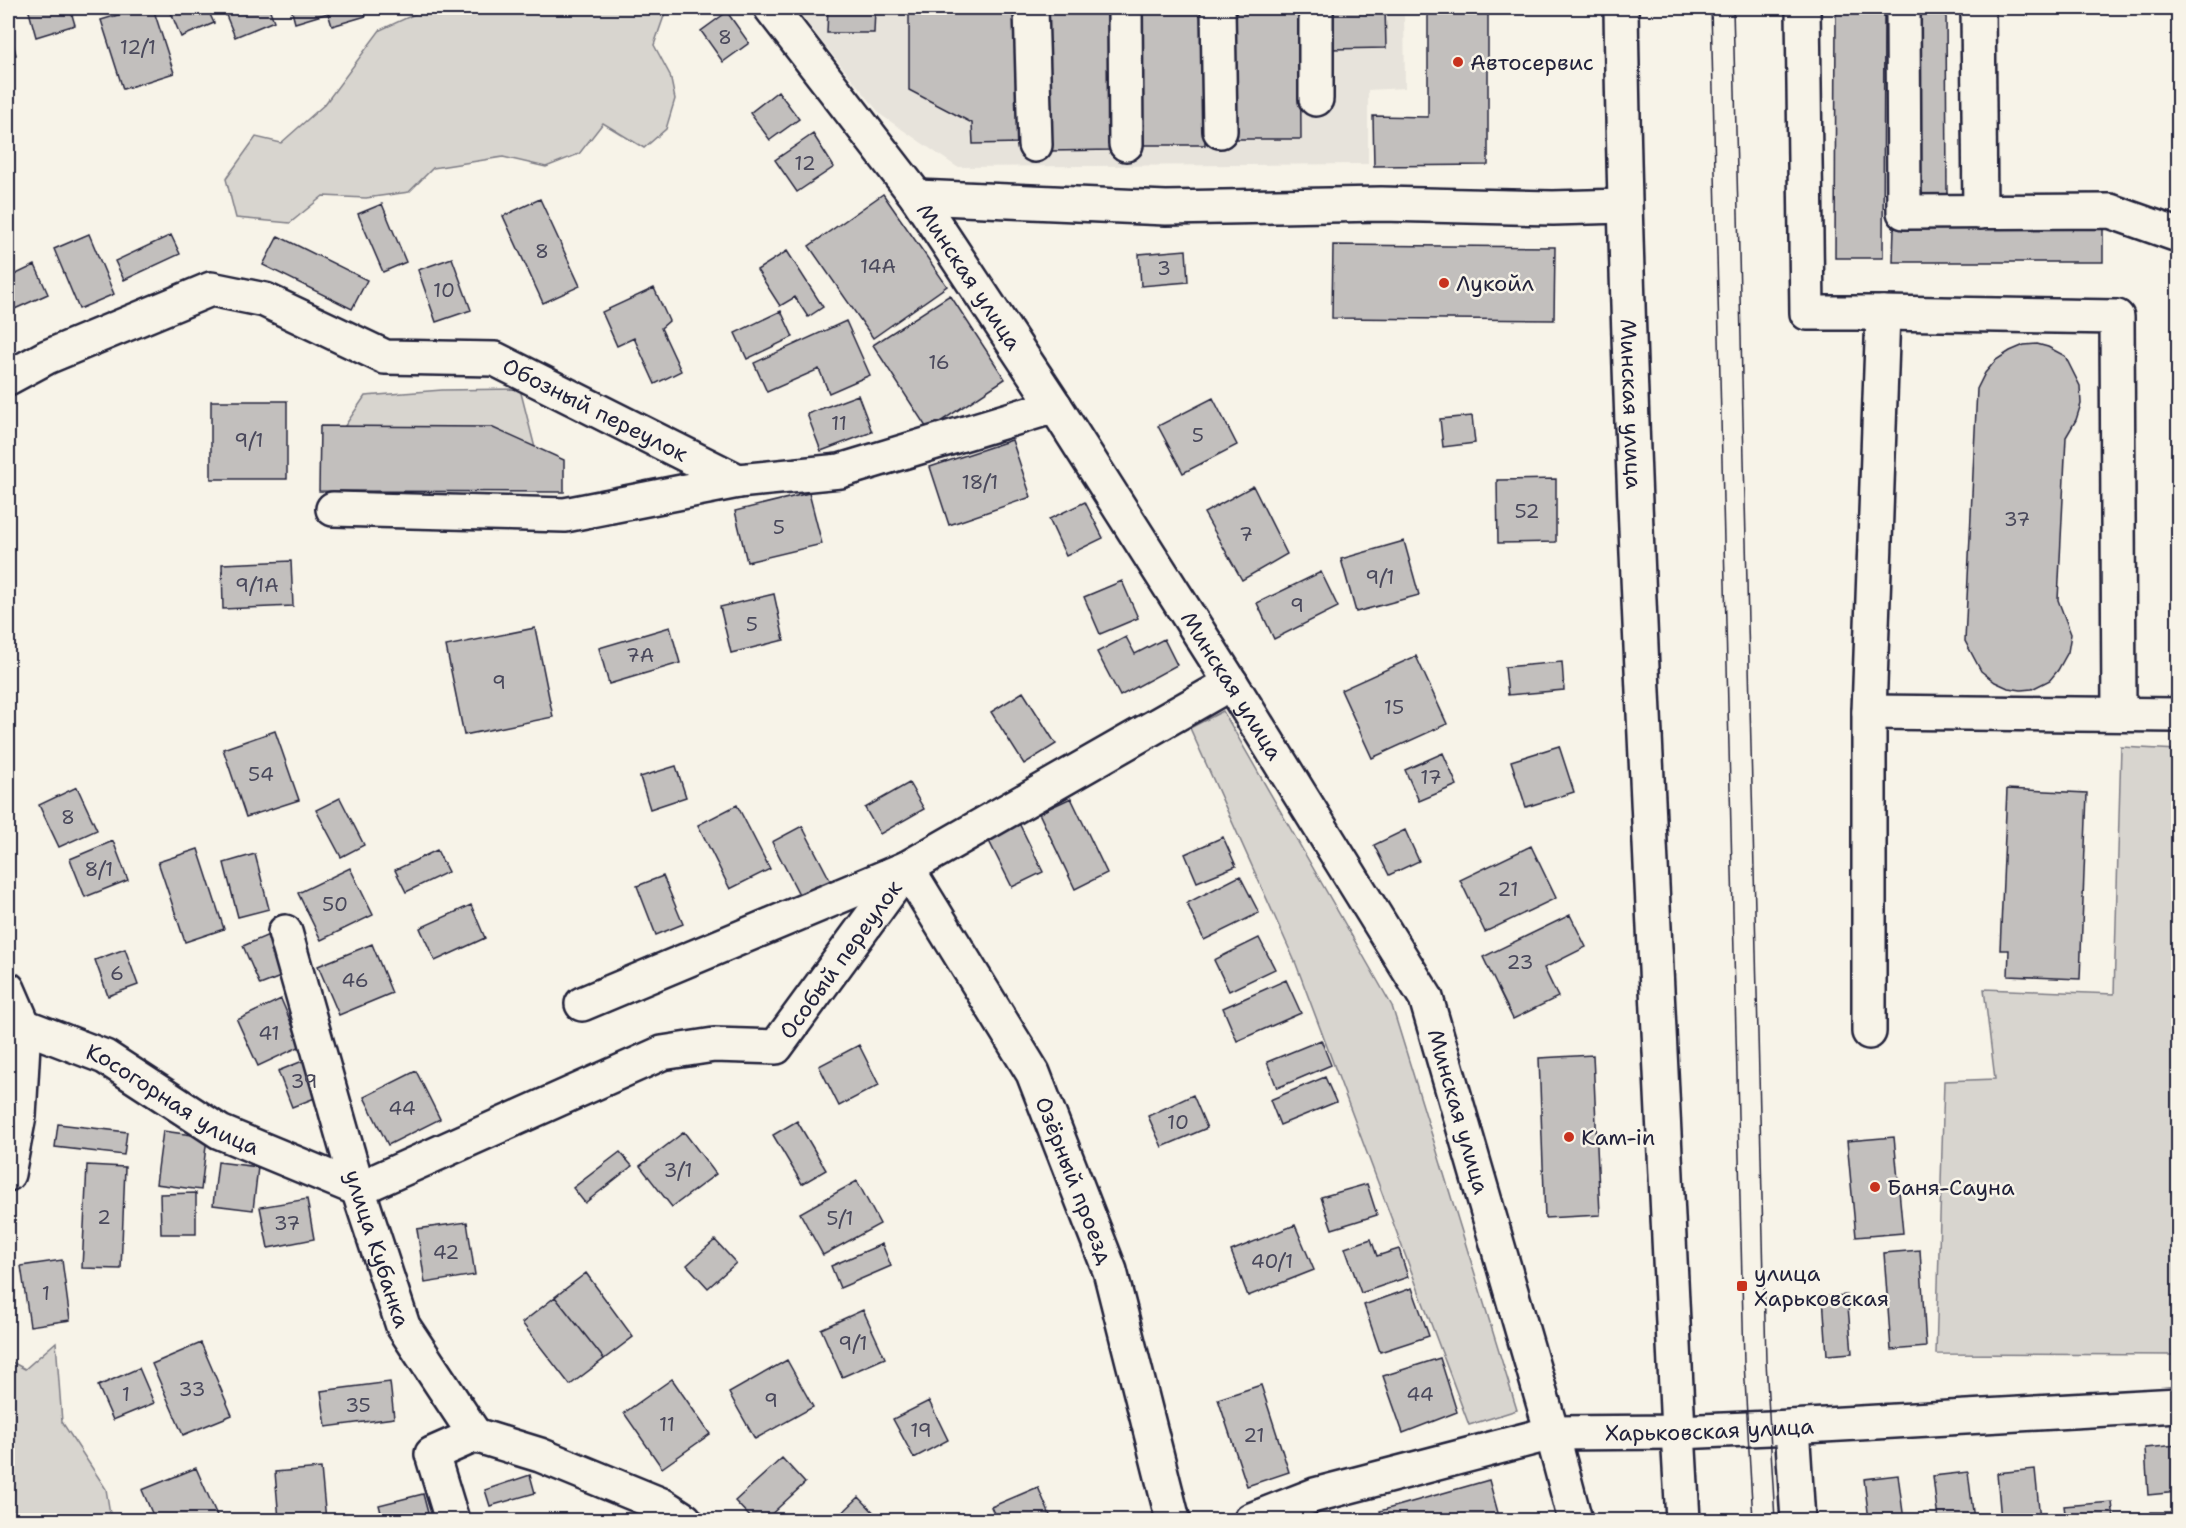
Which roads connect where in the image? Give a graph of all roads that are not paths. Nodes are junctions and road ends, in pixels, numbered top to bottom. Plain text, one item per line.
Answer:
1 (771, 8) edge
2 (1031, 8) edge
3 (1125, 8) edge
4 (1218, 8) edge
5 (1316, 8) edge
6 (1621, 8) edge
7 (1803, 8) edge
8 (1903, 8) edge
9 (1978, 8) edge
10 (1316, 99) dead end
11 (1220, 131) dead end
12 (1126, 144) dead end
13 (1035, 145) dead end
14 (917, 197) junction
15 (1624, 206) junction
16 (1980, 212) junction
17 (2178, 235) edge
18 (1882, 313) junction
19 (8, 378) edge
20 (1055, 406) junction
21 (738, 481) junction
22 (333, 509) dead end
23 (1231, 683) junction
24 (1869, 712) junction
25 (2119, 713) junction
26 (2178, 715) edge
27 (906, 868) junction
28 (285, 932) dead end
29 (8, 989) edge
30 (582, 1004) dead end
31 (24, 1026) junction
32 (1869, 1032) dead end
33 (8, 1174) edge
34 (358, 1189) junction
35 (2178, 1405) edge
36 (1792, 1427) junction
37 (1678, 1432) junction
38 (1552, 1433) junction
39 (475, 1436) junction
40 (452, 1521) edge
41 (685, 1521) edge
42 (1173, 1521) edge
43 (1251, 1521) edge
44 (1575, 1521) edge
45 (1683, 1521) edge
46 (1798, 1521) edge

1 - 14 street, Минская улица
2 - 13 street
3 - 12 street
4 - 11 street
5 - 10 street
6 - 15 street, Минская улица
7 - 18 street
8 - 16 street
9 - 16 street
14 - 15 street
14 - 20 street, Минская улица
15 - 37 street, Минская улица
16 - 17 street
18 - 24 street
18 - 25 street
19 - 21 street, Обозный переулок
20 - 21 street
20 - 23 street, Минская улица
21 - 22 street
23 - 27 street, Особый переулок
23 - 38 street, Минская улица
24 - 25 street
24 - 32 street
25 - 26 street
27 - 30 street
27 - 34 street, Особый переулок
27 - 42 street, Озёрный проезд
28 - 34 street, улица Кубанка
29 - 31 street
31 - 33 street
31 - 34 street, Косогорная улица
34 - 39 street, улица Кубанка
35 - 36 street, Харьковская улица
36 - 37 street, Харьковская улица
36 - 46 street
37 - 38 street, Харьковская улица
37 - 45 street, Минская улица
38 - 43 street, Харьковская улица
38 - 44 street, Минская улица
39 - 40 street
39 - 41 street

